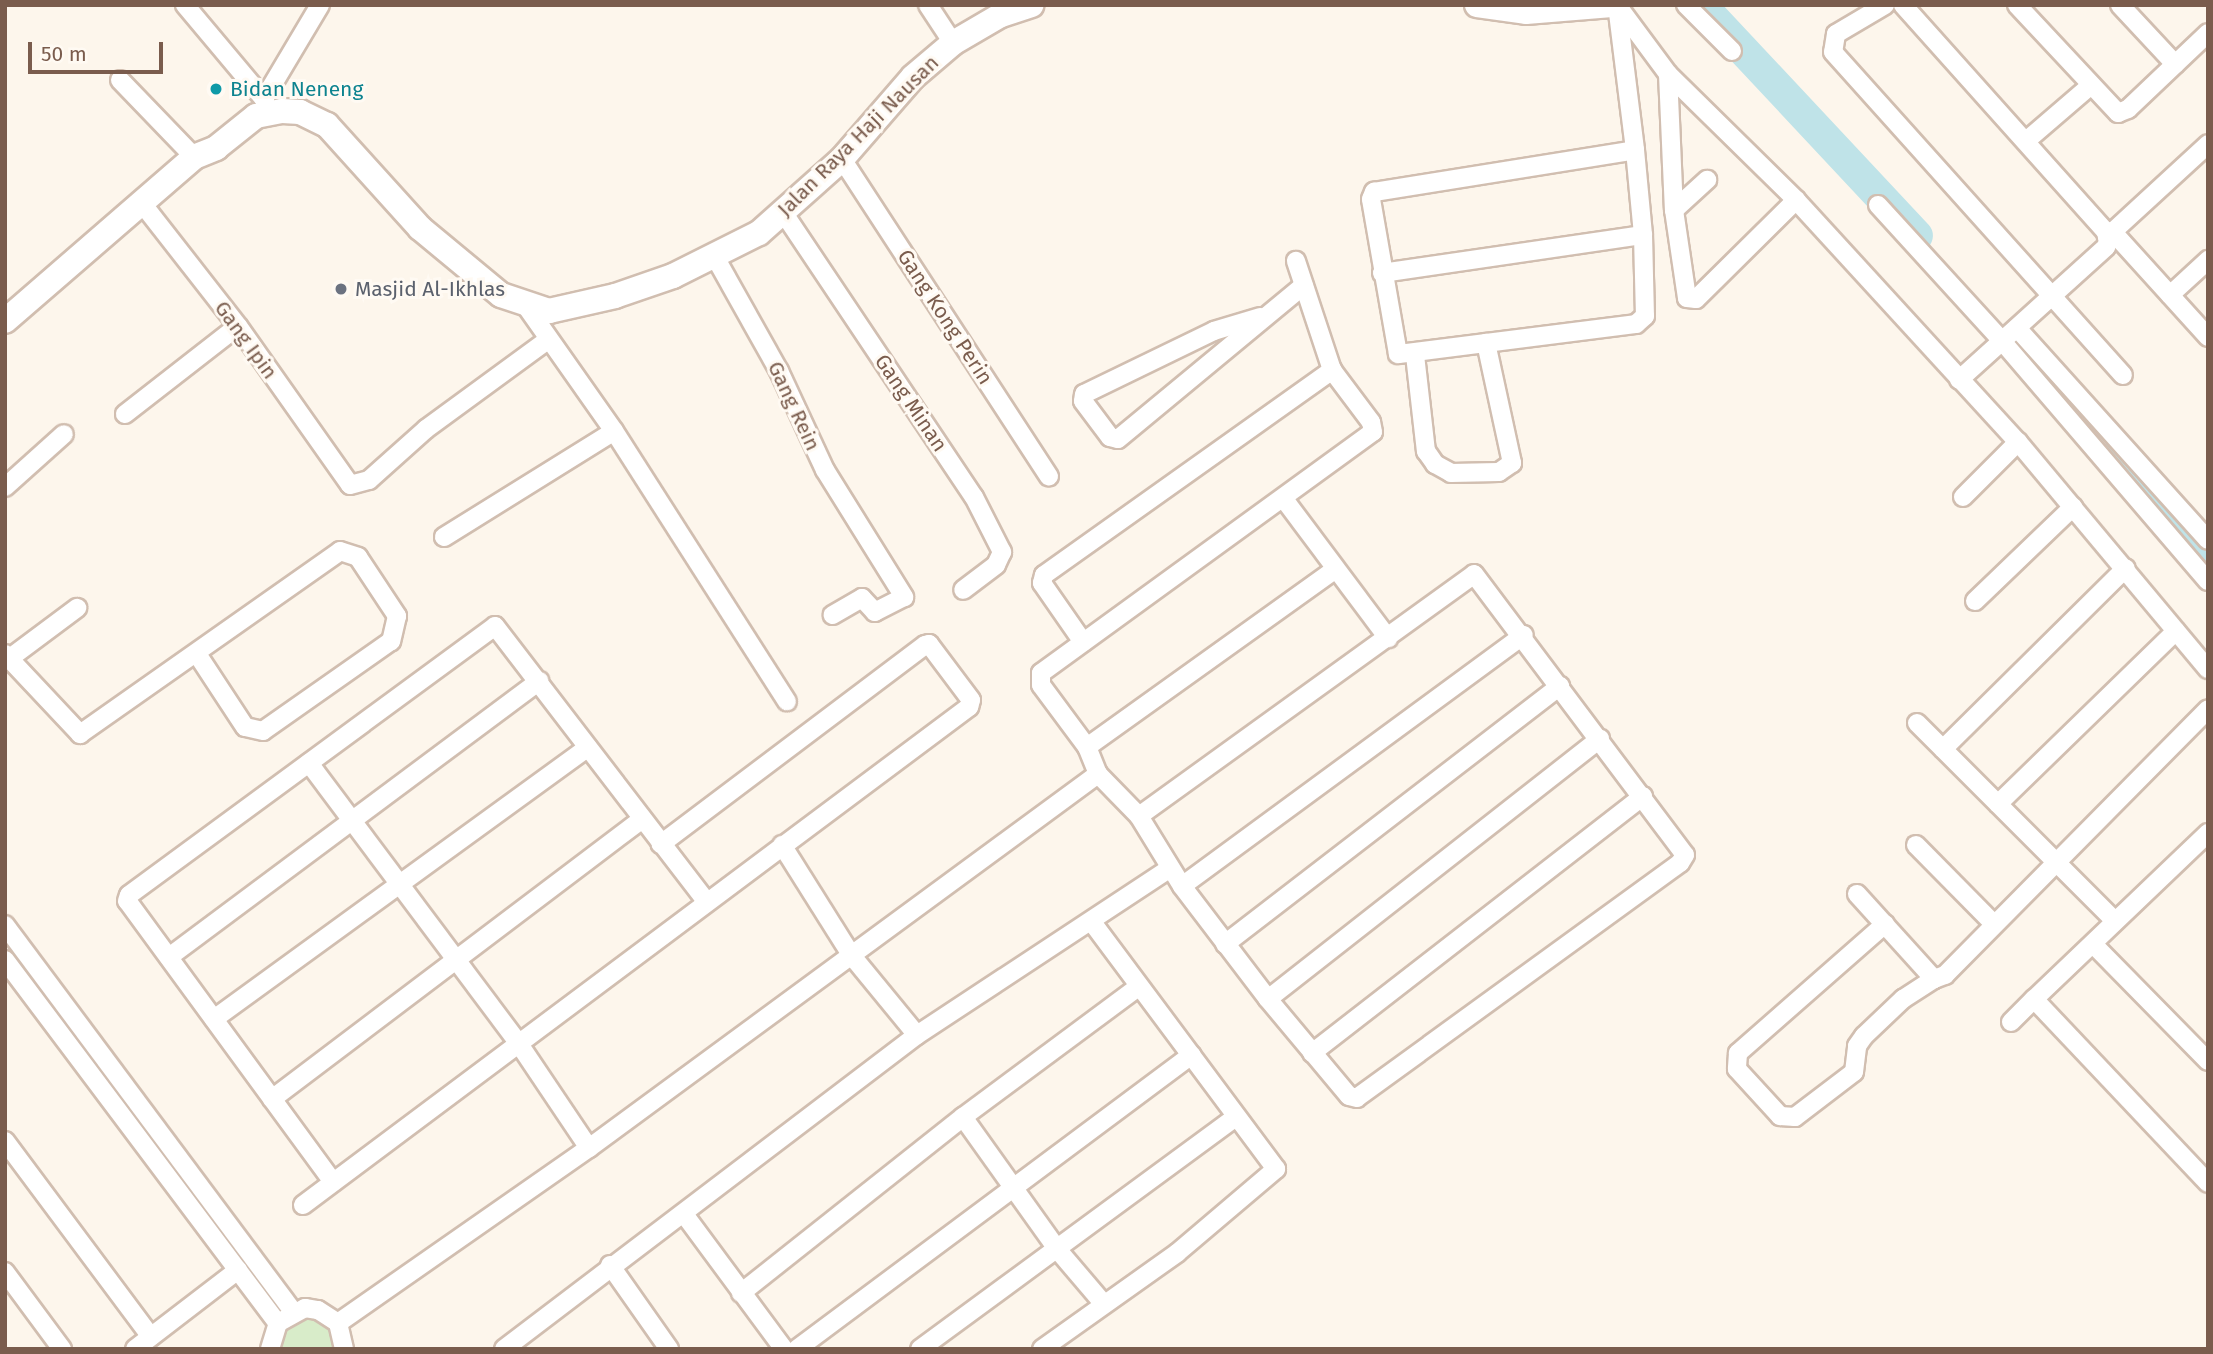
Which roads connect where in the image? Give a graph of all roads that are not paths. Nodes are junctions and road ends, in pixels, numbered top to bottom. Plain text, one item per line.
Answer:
1 (184, 5) edge
2 (320, 5) edge
3 (928, 5) edge
4 (1031, 5) edge
5 (1477, 5) edge
6 (1615, 5) edge
7 (1686, 5) edge
8 (1885, 5) edge
9 (1903, 5) edge
10 (2017, 5) edge
11 (2120, 5) edge
12 (2208, 33) edge
13 (953, 43) junction
14 (1732, 51) dead end
15 (2175, 64) junction
16 (1668, 74) junction
17 (120, 80) dead end
18 (2090, 86) junction
19 (266, 106) junction
20 (2025, 141) junction
21 (2208, 144) edge
22 (1635, 150) junction
23 (194, 157) junction
24 (842, 159) junction
25 (1707, 180) dead end
26 (1796, 200) junction
27 (141, 202) junction
28 (1878, 205) dead end
29 (1674, 211) junction
30 (783, 212) junction
31 (2110, 234) junction
32 (1643, 235) junction
33 (715, 257) junction
34 (2208, 260) edge
35 (1296, 261) dead end
36 (1382, 274) junction
37 (1304, 285) junction
38 (2170, 295) junction
39 (2053, 296) junction
40 (527, 307) junction
41 (1260, 317) junction
42 (5, 321) edge
43 (237, 326) junction
44 (2017, 328) junction
45 (2208, 337) edge
46 (549, 339) junction
47 (2002, 341) junction
48 (1486, 344) junction
49 (1415, 355) junction
50 (1332, 370) junction
51 (2123, 375) dead end
52 (1959, 380) junction
53 (125, 414) dead end
54 (614, 431) junction
55 (64, 434) dead end
56 (2018, 442) junction
57 (1049, 476) dead end
58 (5, 487) edge
59 (1964, 497) dead end
60 (1284, 499) junction
61 (2073, 507) junction
62 (444, 537) dead end
63 (2208, 540) edge
64 (2126, 568) junction
65 (1336, 569) junction
66 (2208, 581) edge
67 (963, 590) dead end
68 (1975, 601) dead end
69 (77, 608) dead end
70 (833, 615) dead end
71 (2176, 631) junction
72 (1524, 635) junction
73 (1388, 638) junction
74 (1083, 642) junction
75 (197, 654) junction
76 (8, 656) edge
77 (2208, 669) edge
78 (539, 681) junction
79 (1560, 686) junction
80 (787, 701) dead end
81 (2208, 709) edge
82 (1917, 723) dead end
83 (1600, 739) junction
84 (588, 747) junction
85 (1087, 747) junction
86 (1943, 749) junction
87 (309, 763) junction
88 (1098, 774) junction
89 (1643, 796) junction
90 (1998, 804) junction
91 (1139, 816) junction
92 (641, 820) junction
93 (352, 821) junction
94 (2208, 833) edge
95 (661, 844) junction
96 (782, 845) junction
97 (1916, 845) dead end
98 (2055, 860) junction
99 (1170, 868) junction
100 (399, 884) junction
101 (1182, 886) junction
102 (1857, 894) dead end
103 (706, 901) junction
104 (1091, 921) junction
105 (2115, 921) junction
106 (1885, 924) junction
107 (1994, 924) junction
108 (5, 925) edge
109 (1225, 944) junction
110 (2093, 944) junction
111 (852, 956) junction
112 (169, 957) junction
113 (5, 960) edge
114 (457, 962) junction
115 (1934, 979) junction
116 (1138, 987) junction
117 (1268, 999) junction
118 (2034, 999) junction
119 (214, 1019) junction
120 (2011, 1022) dead end
121 (917, 1035) junction
122 (517, 1041) junction
123 (1312, 1053) junction
124 (1191, 1055) junction
125 (2208, 1061) edge
126 (134, 1098) junction
127 (272, 1099) junction
128 (117, 1109) junction
129 (962, 1117) junction
130 (1234, 1118) junction
131 (5, 1141) edge
132 (589, 1148) junction
133 (333, 1182) junction
134 (2208, 1183) edge
135 (1014, 1185) junction
136 (303, 1205) dead end
137 (684, 1214) junction
138 (1057, 1249) junction
139 (610, 1265) junction
140 (238, 1270) junction
141 (5, 1272) edge
142 (741, 1293) junction
143 (1102, 1303) junction
144 (293, 1311) junction
145 (278, 1323) junction
146 (338, 1323) junction
147 (151, 1337) junction
148 (62, 1349) edge
149 (135, 1349) edge
150 (270, 1349) edge
151 (344, 1349) edge
152 (504, 1349) edge
153 (669, 1349) edge
154 (784, 1349) edge
155 (797, 1349) edge
156 (920, 1349) edge
157 (1042, 1349) edge

1 - 19 street
2 - 19 street
3 - 13 street
4 - 13 street, Jalan Raya Haji Nausan
5 - 6 street
6 - 16 street
6 - 22 street
7 - 14 street
8 - 39 street
9 - 20 street
10 - 18 street
11 - 15 street
12 - 15 street
13 - 24 street, Jalan Raya Haji Nausan
15 - 18 street
16 - 26 street
16 - 29 street
17 - 23 street
18 - 20 street
19 - 23 street, Jalan Raya Haji Nausan
19 - 40 street, Jalan Raya Haji Nausan
20 - 31 street
21 - 31 street
22 - 32 street
22 - 36 street
23 - 27 street, Jalan Raya Haji Nausan
24 - 30 street, Jalan Raya Haji Nausan
24 - 57 street, Gang Kong Perin
25 - 29 street
26 - 29 street
26 - 52 street
27 - 42 street, Jalan Raya Haji Nausan
27 - 43 street, Gang Ipin
28 - 47 street
30 - 33 street, Jalan Raya Haji Nausan
30 - 67 street, Gang Minan
31 - 38 street
31 - 39 street
32 - 36 street
32 - 48 street
33 - 40 street, Jalan Raya Haji Nausan
33 - 70 street, Gang Rein
34 - 38 street
35 - 37 street
36 - 49 street
37 - 41 street
37 - 50 street
38 - 45 street
39 - 44 street
39 - 51 street
40 - 46 street
41 - 41 street
43 - 46 street, Gang Ipin
43 - 53 street
44 - 47 street
44 - 63 street
46 - 54 street
47 - 52 street
47 - 66 street
48 - 49 street
48 - 49 street
50 - 60 street
50 - 74 street
52 - 56 street
54 - 62 street
54 - 80 street
55 - 58 street
56 - 59 street
56 - 61 street
60 - 65 street
60 - 74 street
61 - 64 street
61 - 68 street
64 - 71 street
64 - 86 street
65 - 73 street
65 - 85 street
69 - 76 street
71 - 77 street
71 - 90 street
72 - 73 street
72 - 79 street
72 - 101 street
73 - 91 street
74 - 85 street
75 - 75 street
75 - 76 street
78 - 84 street
78 - 87 street
78 - 93 street
79 - 83 street
79 - 109 street
81 - 98 street
82 - 86 street
83 - 89 street
83 - 117 street
84 - 92 street
84 - 100 street
85 - 88 street
86 - 90 street
87 - 93 street
87 - 112 street
88 - 91 street
88 - 111 street
89 - 123 street
89 - 123 street
90 - 98 street
91 - 99 street
92 - 95 street
92 - 114 street
93 - 100 street
93 - 112 street
94 - 105 street
95 - 96 street
95 - 103 street
96 - 103 street
96 - 111 street
97 - 107 street
98 - 105 street
98 - 107 street
99 - 101 street
99 - 104 street
100 - 114 street
100 - 119 street
101 - 109 street
102 - 106 street
103 - 122 street
104 - 116 street
104 - 121 street
105 - 110 street
106 - 115 street
106 - 115 street
107 - 115 street
108 - 126 street
109 - 117 street
110 - 118 street
110 - 125 street
111 - 121 street
111 - 132 street
112 - 119 street
113 - 128 street
114 - 122 street
114 - 127 street
116 - 124 street
116 - 129 street
117 - 123 street
118 - 120 street
118 - 134 street
119 - 127 street
121 - 137 street
122 - 132 street
122 - 133 street
124 - 130 street
124 - 135 street
126 - 128 street
126 - 144 street
127 - 133 street
128 - 140 street
129 - 135 street
129 - 142 street
130 - 138 street
130 - 143 street
131 - 147 street
132 - 146 street
133 - 136 street
135 - 138 street
135 - 155 street
137 - 139 street
137 - 142 street
138 - 143 street
138 - 156 street
139 - 152 street
139 - 153 street
140 - 145 street
140 - 147 street
141 - 148 street
142 - 154 street
143 - 157 street
144 - 145 street
144 - 146 street
145 - 150 street
146 - 151 street
147 - 149 street

